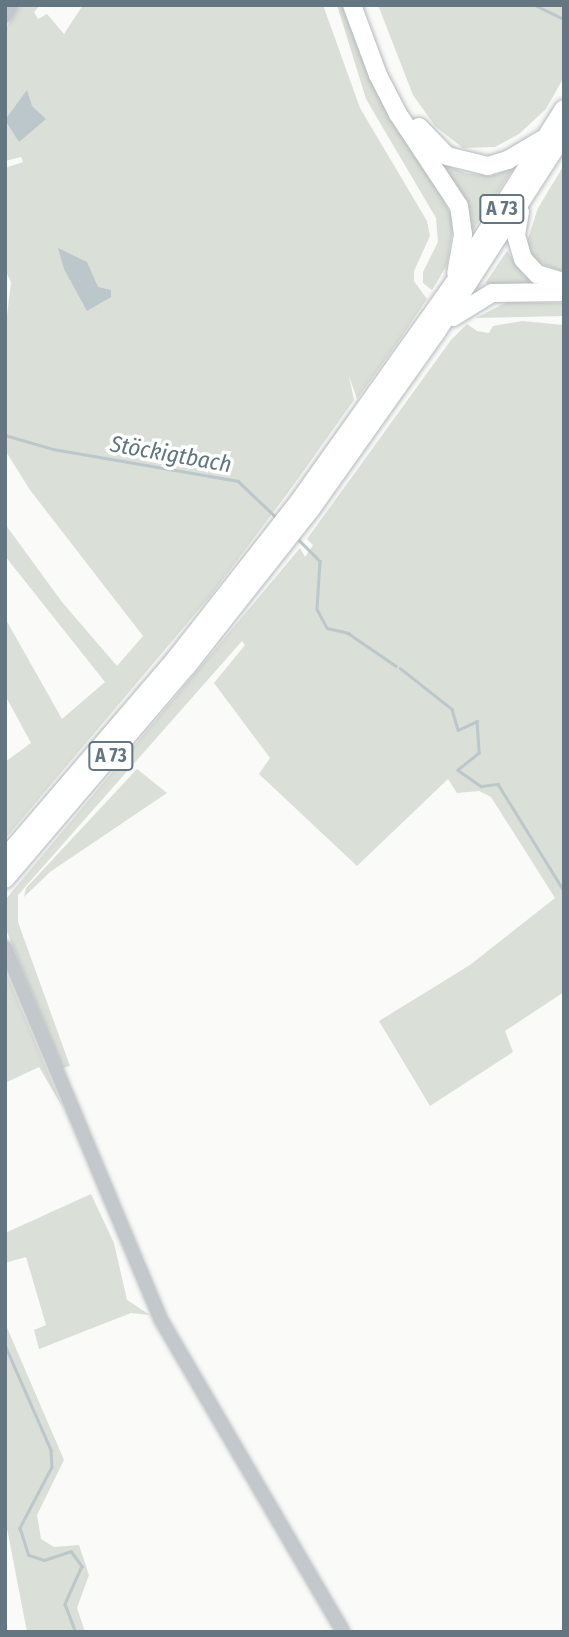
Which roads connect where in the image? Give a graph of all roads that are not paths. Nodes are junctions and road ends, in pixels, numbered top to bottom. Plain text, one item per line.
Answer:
1 (352, 5) edge
2 (363, 5) edge
3 (564, 109) edge
4 (557, 134) edge
5 (521, 205) junction
6 (564, 282) edge
7 (460, 292) junction
8 (564, 292) edge
9 (437, 326) junction
10 (210, 628) junction
11 (5, 858) edge
12 (5, 879) edge
13 (5, 947) edge
14 (343, 1632) edge

1 - 7 highway
2 - 4 highway
3 - 4 highway, A 73
4 - 5 highway, A 73
4 - 7 highway, A 73
5 - 6 highway
5 - 7 highway, A 73
7 - 8 highway
7 - 9 highway
7 - 9 highway, A 73
9 - 10 highway, A 73
10 - 11 highway, A 73
10 - 12 highway, A 73
13 - 14 street

